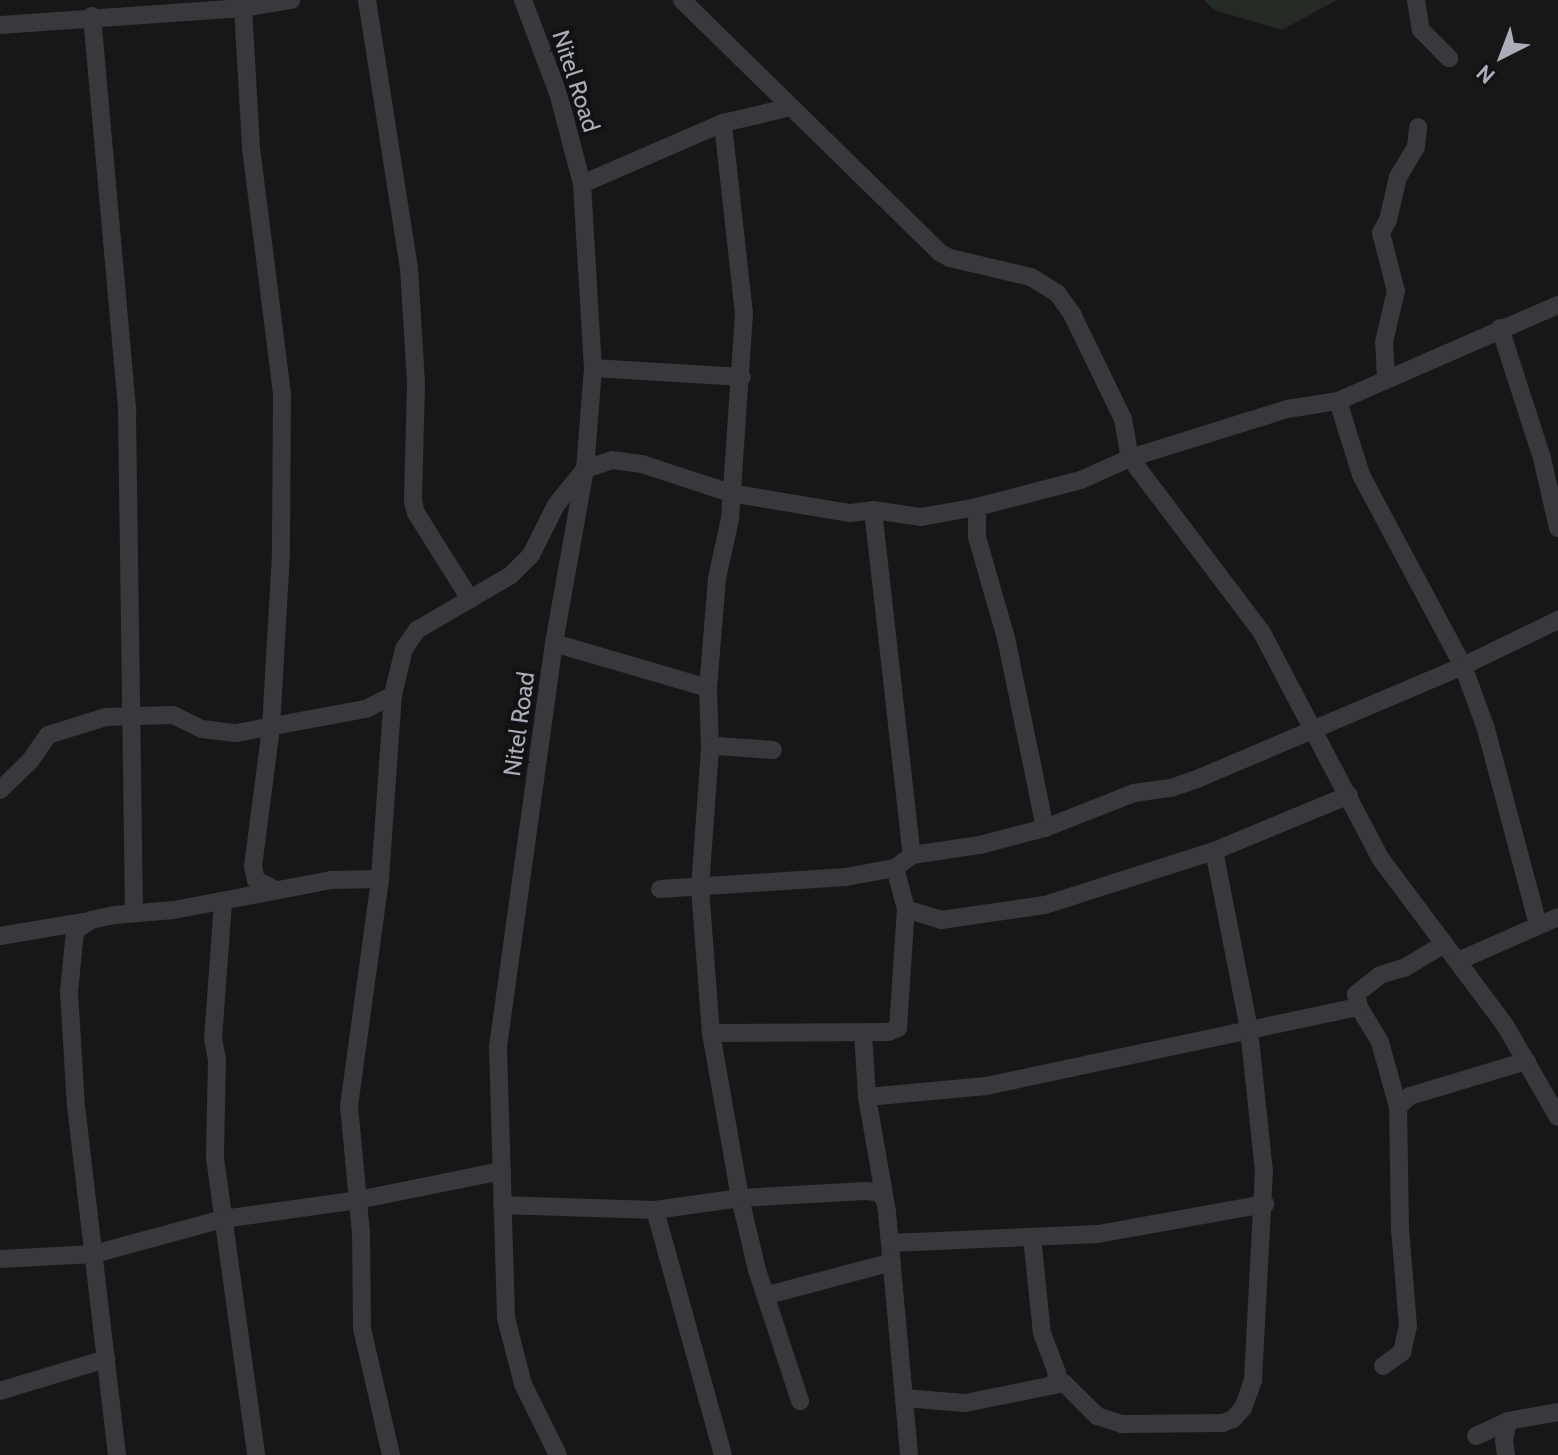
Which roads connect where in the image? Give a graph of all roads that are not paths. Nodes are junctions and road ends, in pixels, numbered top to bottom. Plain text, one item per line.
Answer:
1 (291, 0) edge
2 (367, 0) edge
3 (523, 0) edge
4 (682, 0) edge
5 (1416, 0) edge
6 (122, 7) edge
7 (243, 8) junction
8 (92, 16) junction
9 (0, 25) edge
10 (1449, 58) dead end
11 (791, 107) junction
12 (723, 123) junction
13 (1418, 127) dead end
14 (582, 184) junction
15 (1558, 305) edge
16 (1500, 328) junction
17 (593, 368) junction
18 (742, 377) junction
19 (1386, 377) junction
20 (1338, 401) junction
21 (1550, 456) edge
22 (1130, 458) junction
23 (585, 469) junction
24 (730, 493) junction
25 (977, 507) junction
26 (873, 510) junction
27 (1558, 528) edge
28 (470, 599) junction
29 (1558, 620) edge
30 (554, 643) junction
31 (1463, 666) junction
32 (708, 688) junction
33 (393, 695) junction
34 (132, 714) junction
35 (271, 728) junction
36 (1314, 728) junction
37 (710, 749) junction
38 (773, 750) dead end
39 (0, 790) edge
40 (1349, 795) junction
41 (1045, 828) junction
42 (1214, 851) junction
43 (912, 855) junction
44 (895, 868) junction
45 (380, 879) junction
46 (700, 888) junction
47 (274, 889) junction
48 (660, 889) dead end
49 (223, 903) junction
50 (906, 909) junction
51 (134, 913) junction
52 (1558, 917) edge
53 (91, 920) junction
54 (1538, 925) junction
55 (0, 936) edge
56 (1444, 944) junction
57 (1458, 961) junction
58 (1359, 1007) junction
59 (1249, 1029) junction
60 (711, 1033) junction
61 (863, 1033) junction
62 (1527, 1061) junction
63 (867, 1097) junction
64 (1555, 1105) edge
65 (1398, 1107) junction
66 (502, 1171) junction
67 (740, 1198) junction
68 (884, 1198) junction
69 (358, 1200) junction
70 (1265, 1204) junction
71 (502, 1205) junction
72 (655, 1210) junction
73 (223, 1219) junction
74 (1032, 1237) junction
75 (891, 1253) junction
76 (94, 1254) junction
77 (0, 1259) edge
78 (768, 1295) junction
79 (106, 1359) junction
80 (1383, 1366) dead end
81 (1055, 1385) junction
82 (0, 1391) edge
83 (904, 1398) junction
84 (800, 1401) dead end
85 (1558, 1412) edge
86 (1508, 1421) junction
87 (1476, 1436) dead end
88 (117, 1455) edge
89 (256, 1455) edge
90 (391, 1455) edge
91 (558, 1455) edge
92 (723, 1455) edge
93 (909, 1455) edge
94 (1506, 1455) edge

1 - 7 street
2 - 28 street
3 - 14 street, Nitel Road
4 - 11 street
5 - 10 street
6 - 7 street
6 - 8 street
7 - 35 street
8 - 9 street
8 - 34 street
11 - 12 street
11 - 22 street
12 - 14 street
12 - 18 street
13 - 19 street
14 - 17 street, Nitel Road
15 - 16 street
16 - 19 street
16 - 21 street
17 - 18 street
17 - 23 street, Nitel Road
18 - 24 street
19 - 20 street
20 - 22 street
20 - 31 street
21 - 27 street
22 - 25 street
22 - 36 street
23 - 24 street
23 - 28 street
23 - 30 street, Nitel Road
24 - 26 street
24 - 32 street
25 - 26 street
25 - 41 street
26 - 43 street
28 - 33 street
29 - 31 street
30 - 32 street
30 - 66 street, Nitel Road
31 - 36 street
31 - 54 street
32 - 37 street
33 - 35 street
33 - 45 street
34 - 35 street
34 - 39 street
34 - 51 street
35 - 47 street
36 - 40 street
36 - 41 street
37 - 38 street
37 - 46 street
40 - 42 street
40 - 56 street
41 - 43 street
42 - 50 street
42 - 59 street
43 - 44 street
44 - 46 street
44 - 50 street
45 - 47 street
45 - 69 street
46 - 48 street
46 - 60 street
47 - 49 street
49 - 51 street
49 - 73 street
50 - 61 street
51 - 53 street
52 - 54 street
53 - 55 street
53 - 76 street
54 - 57 street
56 - 57 street
56 - 58 street
57 - 62 street
58 - 59 street
58 - 65 street
59 - 63 street
59 - 70 street
60 - 61 street
60 - 67 street
61 - 63 street
62 - 64 street
62 - 65 street
63 - 68 street
65 - 80 street
66 - 69 street
66 - 71 street, Nitel Road
67 - 68 street
67 - 72 street
67 - 78 street
68 - 75 street
69 - 73 street
69 - 90 street
70 - 74 street
70 - 81 street
71 - 72 street
71 - 91 street, Nitel Road
72 - 92 street
73 - 76 street
73 - 89 street
74 - 75 street
74 - 81 street
75 - 78 street
75 - 83 street
76 - 77 street
76 - 79 street
78 - 84 street
79 - 82 street
79 - 88 street
81 - 83 street
83 - 93 street
85 - 86 street
86 - 87 street
86 - 94 street

